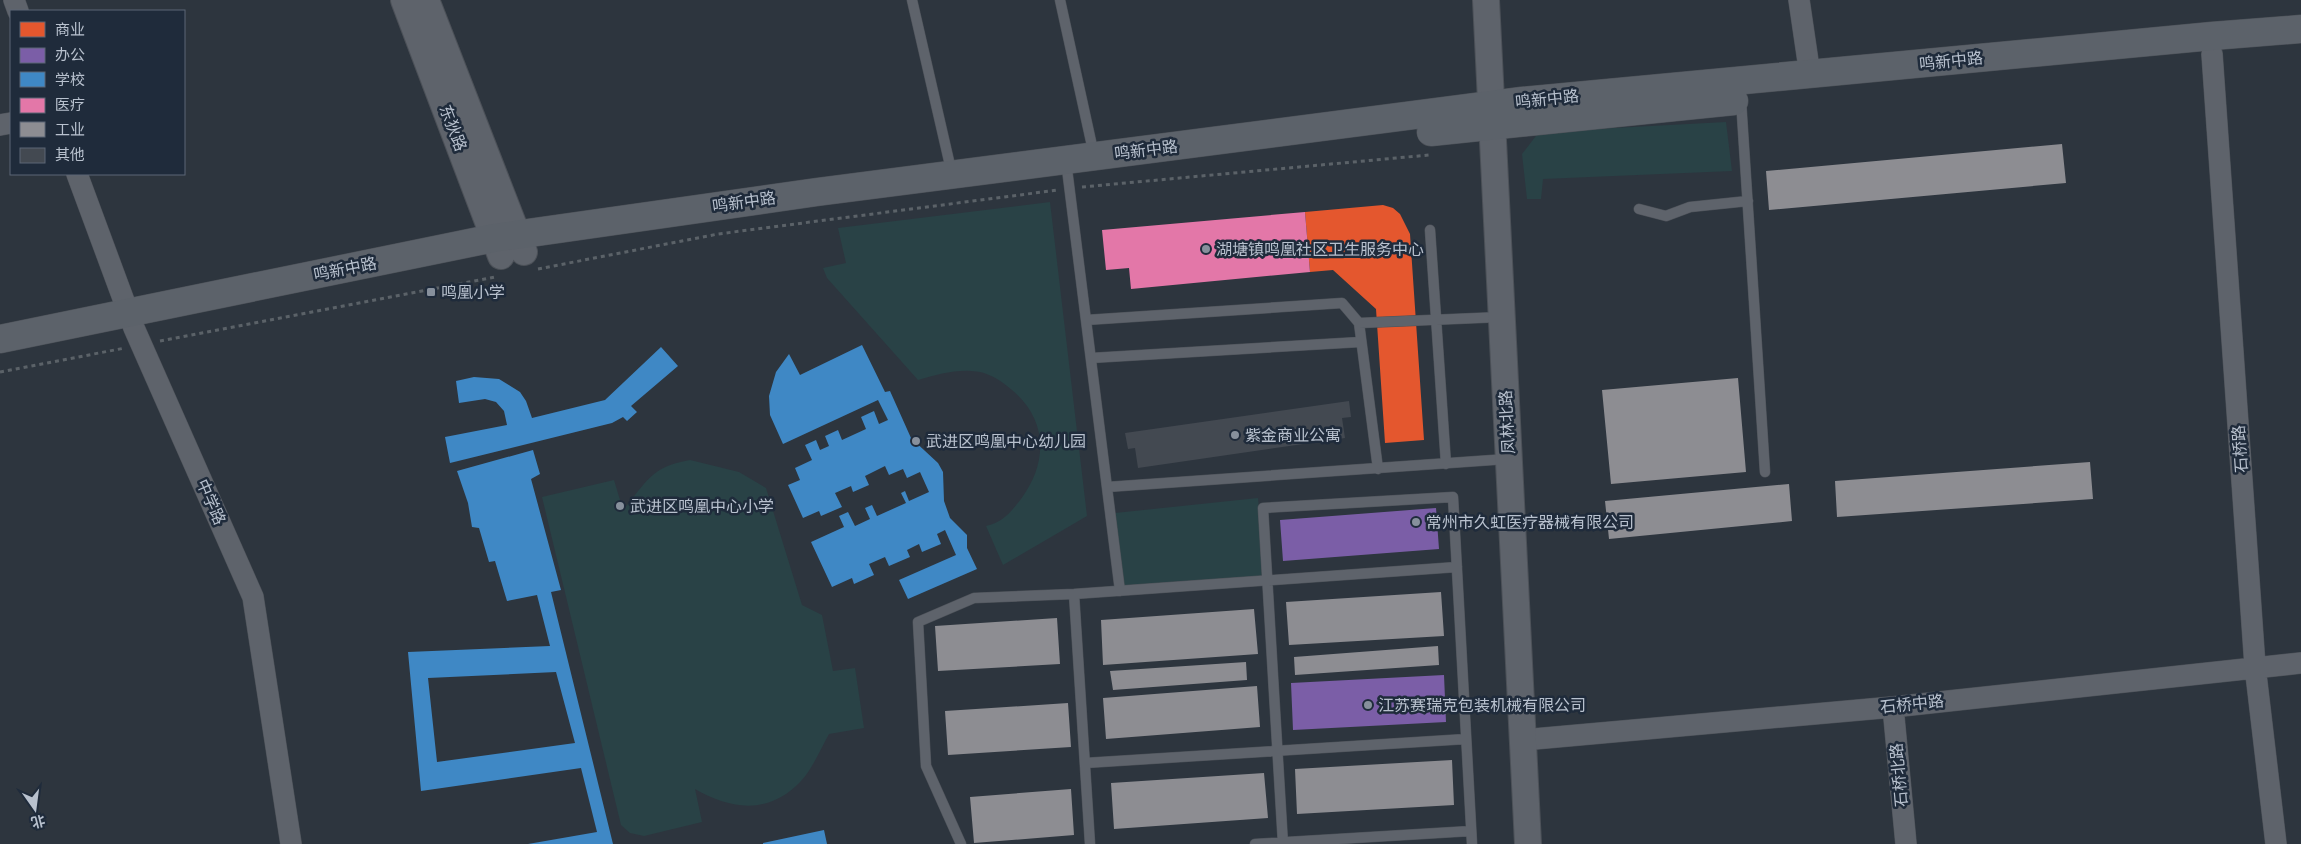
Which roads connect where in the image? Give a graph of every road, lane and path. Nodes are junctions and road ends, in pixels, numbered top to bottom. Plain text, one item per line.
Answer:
1 (404, 0) edge
2 (426, 0) edge
3 (912, 0) edge
4 (1060, 0) edge
5 (1486, 0) edge
6 (1799, 0) edge
7 (2301, 29) edge
8 (2301, 48) edge
9 (2212, 54) junction
10 (1810, 75) junction
11 (1740, 91) junction
12 (1492, 115) junction
13 (1435, 154) dead end
14 (1094, 156) junction
15 (952, 174) junction
16 (1069, 174) junction
17 (77, 175) edge
18 (1748, 201) junction
19 (1639, 209) dead end
20 (1430, 230) dead end
21 (512, 254) junction
22 (1502, 317) junction
23 (1086, 320) junction
24 (1436, 320) junction
25 (1358, 323) junction
26 (134, 328) junction
27 (0, 339) edge
28 (1360, 342) junction
29 (0, 355) edge
30 (1091, 358) junction
31 (0, 372) edge
32 (1509, 459) junction
33 (1446, 464) junction
34 (1378, 469) junction
35 (1765, 472) dead end
36 (1107, 487) junction
37 (1457, 567) junction
38 (1268, 581) junction
39 (1120, 591) junction
40 (1074, 594) junction
41 (2301, 663) edge
42 (2255, 666) junction
43 (1893, 707) junction
44 (1466, 739) junction
45 (1523, 740) junction
46 (1278, 751) junction
47 (1084, 763) junction
48 (1471, 831) junction
49 (1283, 843) edge
50 (292, 844) edge
51 (962, 844) edge
52 (1090, 844) edge
53 (1255, 844) edge
54 (1472, 844) edge
55 (1528, 844) edge
56 (1906, 844) edge
57 (2276, 844) edge

1 - 21 street, 东狄路
2 - 21 street, 东狄路
3 - 15 lane
4 - 14 lane
5 - 12 street, 凤林北路
6 - 10 street
7 - 10 main road, 鸣新中路
8 - 9 main road, 鸣新中路
9 - 11 main road, 鸣新中路
9 - 42 street, 石桥路
10 - 11 main road, 鸣新中路
11 - 12 main road, 鸣新中路
11 - 18 lane
12 - 14 main road, 鸣新中路
12 - 16 main road, 鸣新中路
12 - 22 street, 凤林北路
13 - 16 path
14 - 16 main road, 鸣新中路
15 - 16 main road, 鸣新中路
15 - 21 main road, 鸣新中路
16 - 21 main road, 鸣新中路
16 - 21 path
16 - 23 lane
17 - 26 street, 中学路
18 - 19 lane
18 - 35 lane
20 - 24 lane
21 - 26 main road, 鸣新中路
21 - 26 path
22 - 24 lane
22 - 32 street, 凤林北路
23 - 25 lane
23 - 30 lane
24 - 25 lane
24 - 33 lane
25 - 28 lane
26 - 27 main road, 鸣新中路
26 - 29 main road, 鸣新中路
26 - 31 path
26 - 50 street, 中学路
28 - 30 lane
28 - 34 lane
30 - 36 lane
32 - 33 lane
32 - 45 street, 凤林北路
33 - 34 lane
34 - 36 lane
36 - 39 lane
37 - 38 lane
37 - 38 lane
37 - 44 lane
38 - 39 lane
38 - 46 lane
39 - 40 lane
40 - 47 lane
40 - 51 lane
41 - 42 street, 石桥中路
42 - 43 street, 石桥中路
42 - 57 street, 石桥路
43 - 45 street, 石桥中路
43 - 56 street, 石桥北路
44 - 46 lane
44 - 48 lane
45 - 55 street, 凤林北路
46 - 47 lane
46 - 49 lane
47 - 52 lane
48 - 49 lane
48 - 54 lane
49 - 53 lane

